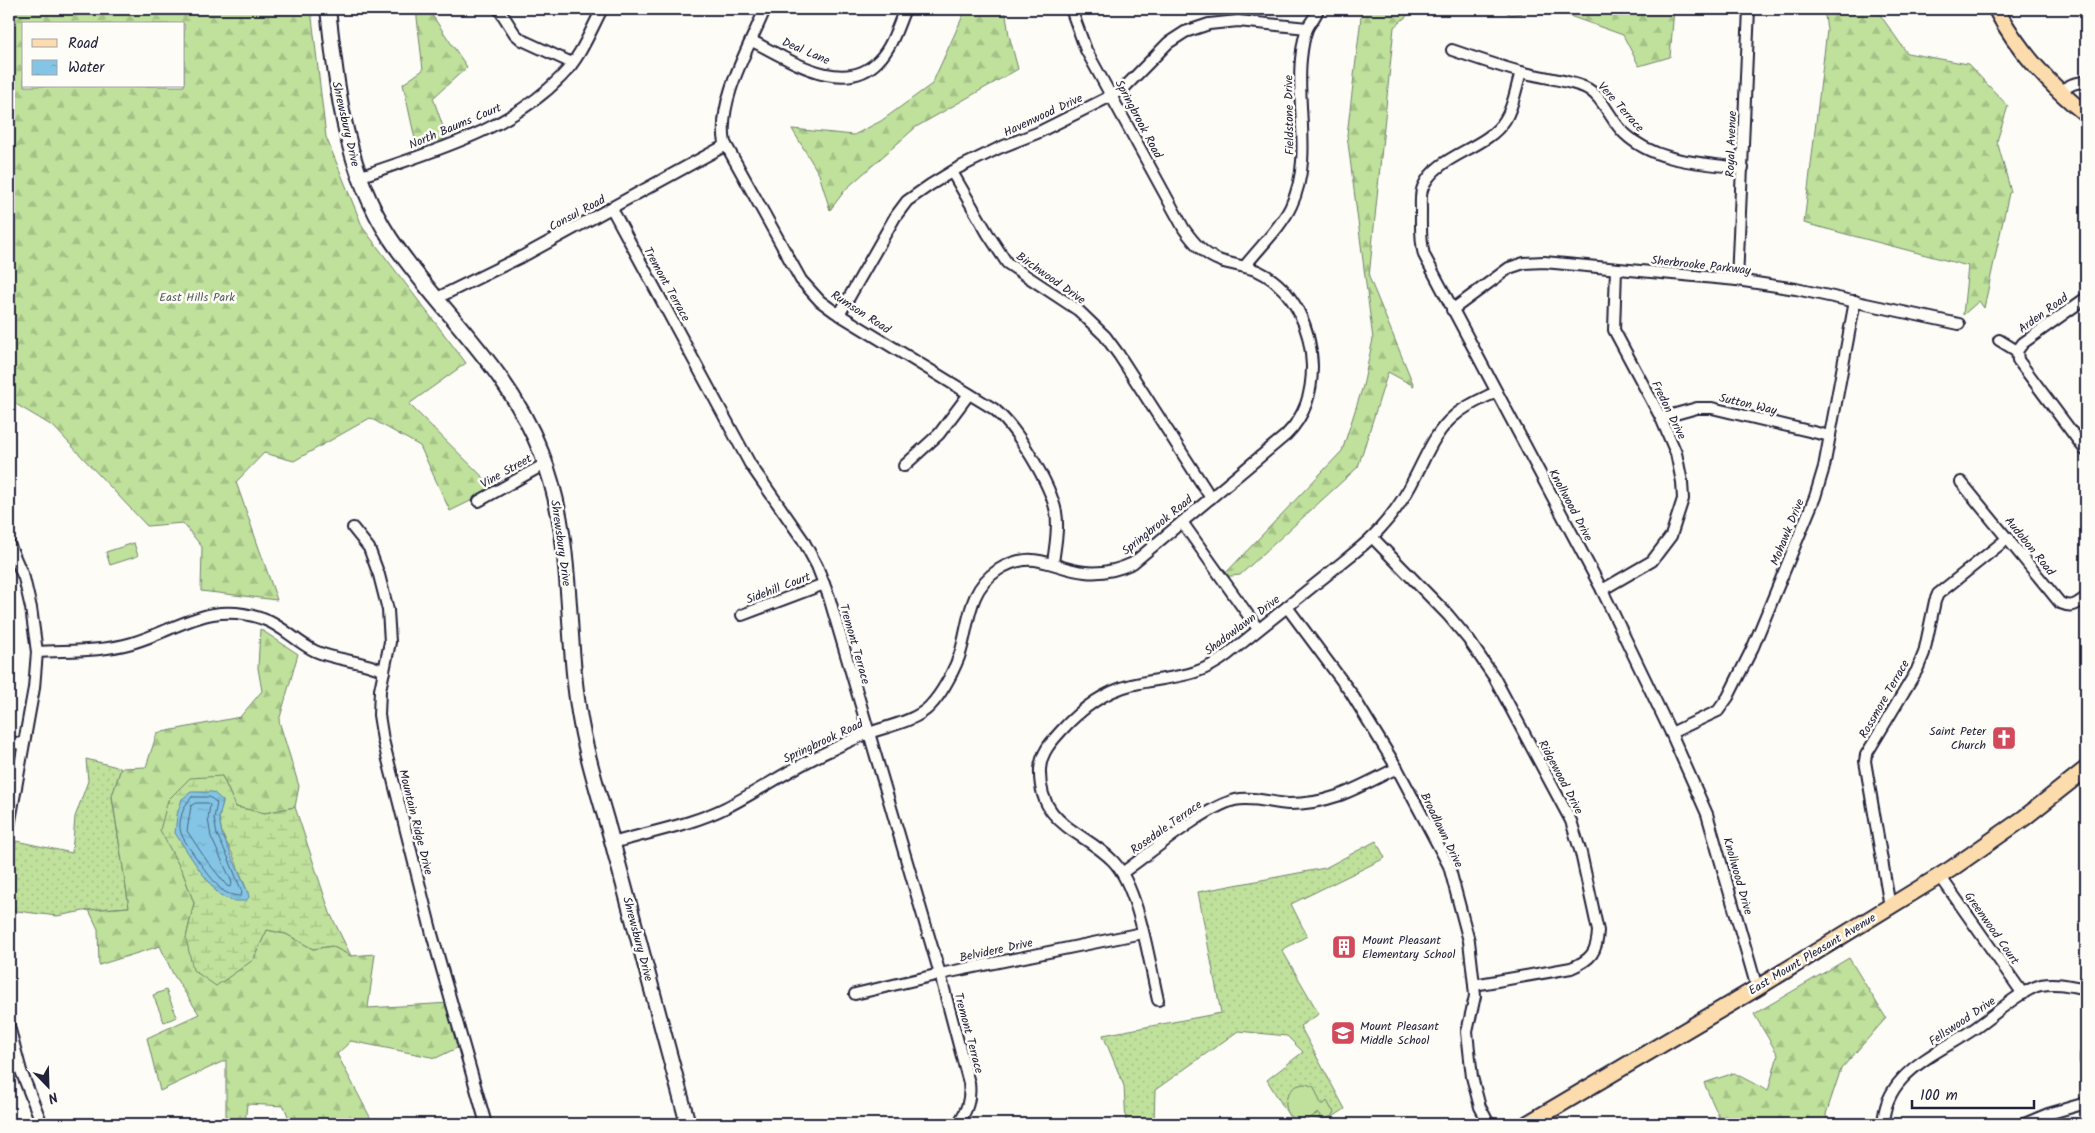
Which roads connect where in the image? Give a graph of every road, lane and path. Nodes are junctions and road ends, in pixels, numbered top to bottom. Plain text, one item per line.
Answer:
1 (328, 9) edge
2 (499, 9) edge
3 (602, 9) edge
4 (765, 9) edge
5 (905, 9) edge
6 (1071, 9) edge
7 (1318, 9) edge
8 (1748, 9) edge
9 (1996, 9) edge
10 (1308, 28) junction
11 (752, 41) junction
12 (1452, 50) dead end
13 (572, 63) junction
14 (1521, 72) junction
15 (2086, 81) edge
16 (2059, 91) junction
17 (1112, 95) junction
18 (2086, 114) edge
19 (726, 145) junction
20 (1743, 168) junction
21 (952, 172) junction
22 (359, 177) junction
23 (612, 209) junction
24 (1245, 266) junction
25 (1616, 269) junction
26 (1737, 280) junction
27 (438, 298) junction
28 (2086, 298) edge
29 (1854, 301) junction
30 (1452, 310) junction
31 (839, 315) junction
32 (1959, 324) dead end
33 (1999, 340) dead end
34 (2016, 351) junction
35 (1496, 392) junction
36 (969, 394) junction
37 (1661, 418) junction
38 (1830, 436) junction
39 (2086, 451) edge
40 (545, 464) junction
41 (904, 466) dead end
42 (1961, 482) dead end
43 (1211, 498) junction
44 (479, 501) dead end
45 (1182, 522) junction
46 (353, 528) dead end
47 (1372, 538) junction
48 (2008, 538) junction
49 (9, 544) edge
50 (1053, 563) junction
51 (824, 584) junction
52 (1602, 590) junction
53 (2086, 597) edge
54 (1287, 607) junction
55 (742, 615) dead end
56 (1258, 629) junction
57 (37, 652) junction
58 (384, 671) junction
59 (869, 733) junction
60 (1672, 733) junction
61 (9, 741) edge
62 (24, 745) junction
63 (1397, 768) junction
64 (2086, 769) edge
65 (9, 826) edge
66 (613, 843) junction
67 (1122, 873) junction
68 (1940, 876) junction
69 (1890, 907) junction
70 (1142, 933) junction
71 (940, 974) junction
72 (1474, 984) junction
73 (1757, 988) junction
74 (2086, 989) edge
75 (855, 994) dead end
76 (2023, 994) junction
77 (1158, 1000) dead end
78 (9, 1026) edge
79 (2086, 1055) edge
80 (2086, 1061) edge
81 (2086, 1103) edge
82 (42, 1124) edge
83 (486, 1124) edge
84 (688, 1124) edge
85 (958, 1124) edge
86 (1489, 1124) edge
87 (1527, 1124) edge
88 (1883, 1124) edge
89 (2024, 1124) edge

1 - 22 main road, Shrewsbury Drive
2 - 13 street
3 - 13 street, North Baums Court
4 - 11 street, Rumson Road
5 - 11 street, Deal Lane
6 - 17 street, Springbrook Road
7 - 10 street, Fieldstone Drive
8 - 20 street, Royal Avenue
9 - 16 main road
10 - 17 street, Havenwood Drive
10 - 24 street, Fieldstone Drive
11 - 19 street, Rumson Road
12 - 14 street, Vere Terrace
13 - 22 street, North Baums Court
14 - 20 street, Vere Terrace
14 - 30 street, Knollwood Drive
15 - 16 street
16 - 18 main road
17 - 21 street, Havenwood Drive
17 - 24 street, Springbrook Road
19 - 23 street, Consul Road
19 - 31 street, Rumson Road
20 - 26 street, Royal Avenue
21 - 31 street, Havenwood Drive
21 - 43 street, Birchwood Drive
22 - 27 main road, Shrewsbury Drive
23 - 27 street, Consul Road
23 - 51 street, Tremont Terrace
24 - 43 street, Springbrook Road
25 - 26 street, Sherbrooke Parkway
25 - 30 street, Sherbrooke Parkway
25 - 37 street, Fredon Drive
26 - 29 street, Sherbrooke Parkway
27 - 40 main road, Shrewsbury Drive
28 - 34 street, Arden Road
29 - 32 street, Sherbrooke Parkway
29 - 38 street, Mohawk Drive
30 - 35 street, Knollwood Drive
31 - 36 street, Rumson Road
33 - 34 street
34 - 39 street
35 - 47 street, Shadowlawn Drive
35 - 52 street, Knollwood Drive
36 - 41 street
36 - 50 street, Rumson Road
37 - 38 street, Sutton Way
37 - 52 street, Fredon Drive
38 - 60 street, Mohawk Drive
40 - 44 street, Vine Street
40 - 66 main road, Shrewsbury Drive
42 - 48 street, Audobon Road
43 - 45 street, Springbrook Road
45 - 50 street, Springbrook Road
45 - 56 street
46 - 58 street, Mountain Ridge Drive
47 - 54 street, Shadowlawn Drive
47 - 72 street, Ridgewood Drive
48 - 53 street, Audobon Road
48 - 69 street, Rossmore Terrace
49 - 57 street
50 - 59 street, Springbrook Road
51 - 55 street, Sidehill Court
51 - 59 street, Tremont Terrace
52 - 60 street, Knollwood Drive
54 - 56 street, Shadowlawn Drive
54 - 63 street, Broadlawn Drive
56 - 67 street, Shadowlawn Drive
57 - 58 street
57 - 62 street
58 - 83 street, Mountain Ridge Drive
59 - 66 street, Springbrook Road
59 - 71 street, Tremont Terrace
60 - 73 street, Knollwood Drive
61 - 62 street
62 - 65 street
63 - 67 street, Rosedale Terrace
63 - 72 street, Broadlawn Drive
64 - 68 main road, East Mount Pleasant Avenue
66 - 84 main road, Shrewsbury Drive
67 - 70 street, Shadowlawn Drive
68 - 69 main road, East Mount Pleasant Avenue
68 - 76 street, Greenwood Court
69 - 73 main road, East Mount Pleasant Avenue
70 - 71 street, Belvidere Drive
70 - 77 street, Shadowlawn Drive
71 - 75 street, Belvidere Drive
71 - 85 street, Tremont Terrace
72 - 86 street, Broadlawn Drive
73 - 87 main road, East Mount Pleasant Avenue
74 - 76 street, Fellswood Drive
76 - 88 street, Fellswood Drive
78 - 82 street
79 - 80 street
81 - 89 street

